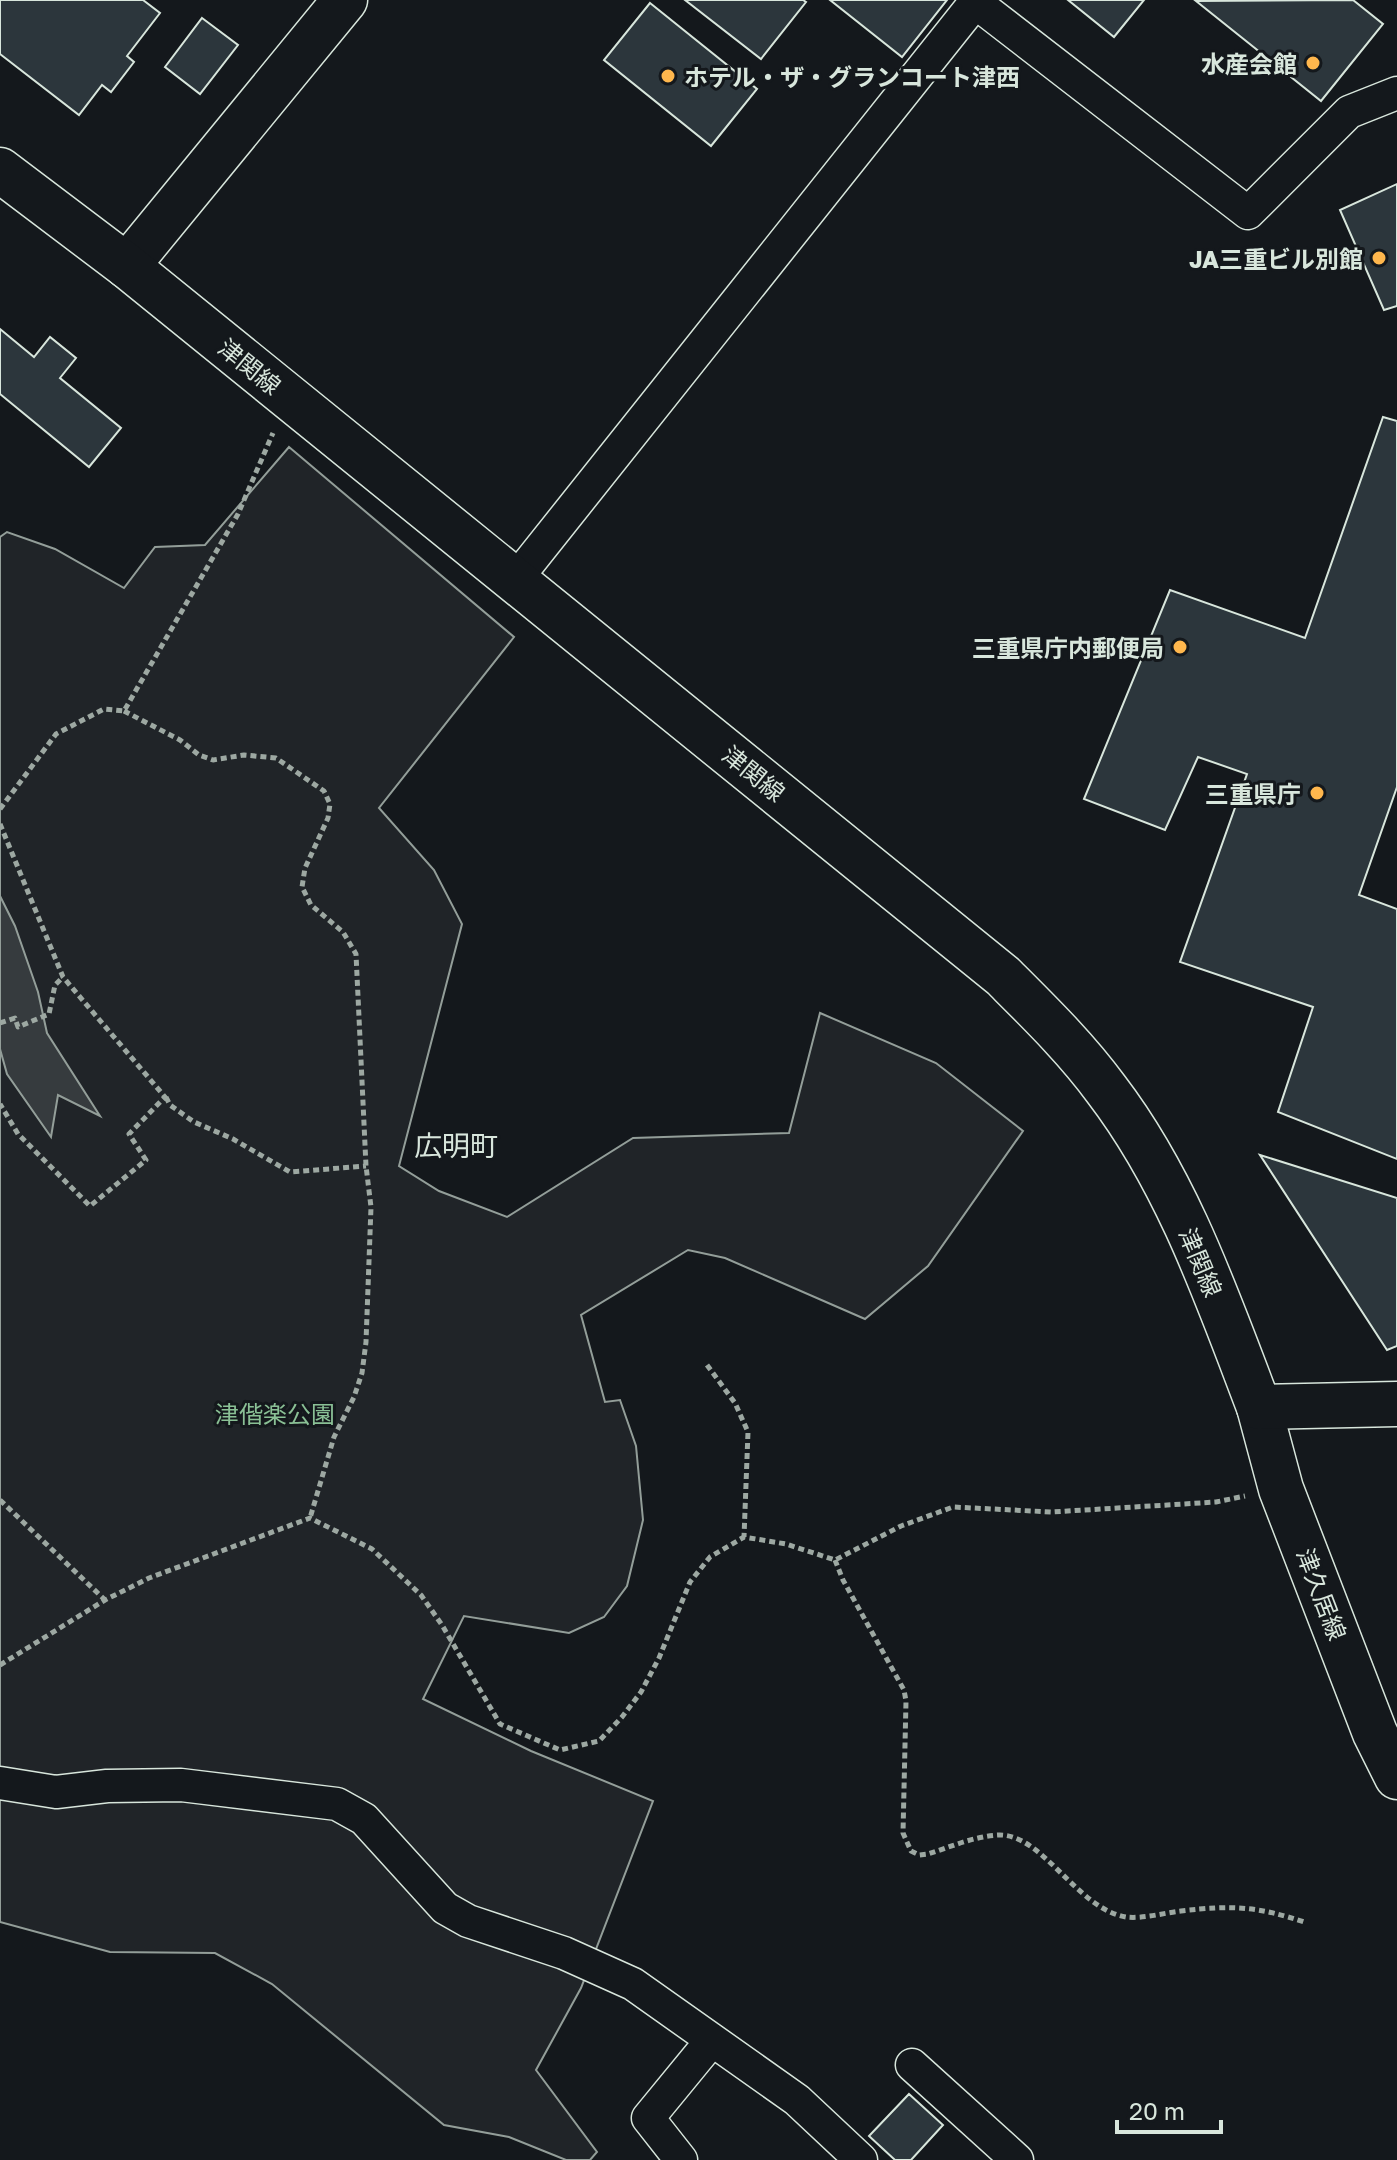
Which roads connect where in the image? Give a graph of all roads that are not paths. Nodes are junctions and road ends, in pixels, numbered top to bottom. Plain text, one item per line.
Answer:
1 (345, 0) edge
2 (976, 1) edge
3 (1397, 93) edge
4 (0, 170) edge
5 (127, 266) junction
6 (516, 579) junction
7 (1397, 1404) edge
8 (1259, 1407) junction
9 (1397, 1777) edge
10 (0, 1783) edge
11 (712, 2040) junction
12 (912, 2065) dead end
13 (681, 2160) edge
14 (861, 2160) edge
15 (1017, 2160) edge

1 - 5 main road
2 - 3 street
2 - 6 street
4 - 5 main road, 津関線
5 - 6 main road, 津関線
6 - 8 main road, 津関線
7 - 8 main road
8 - 9 main road, 津久居線
10 - 11 street
11 - 13 street
11 - 14 street
12 - 15 street

